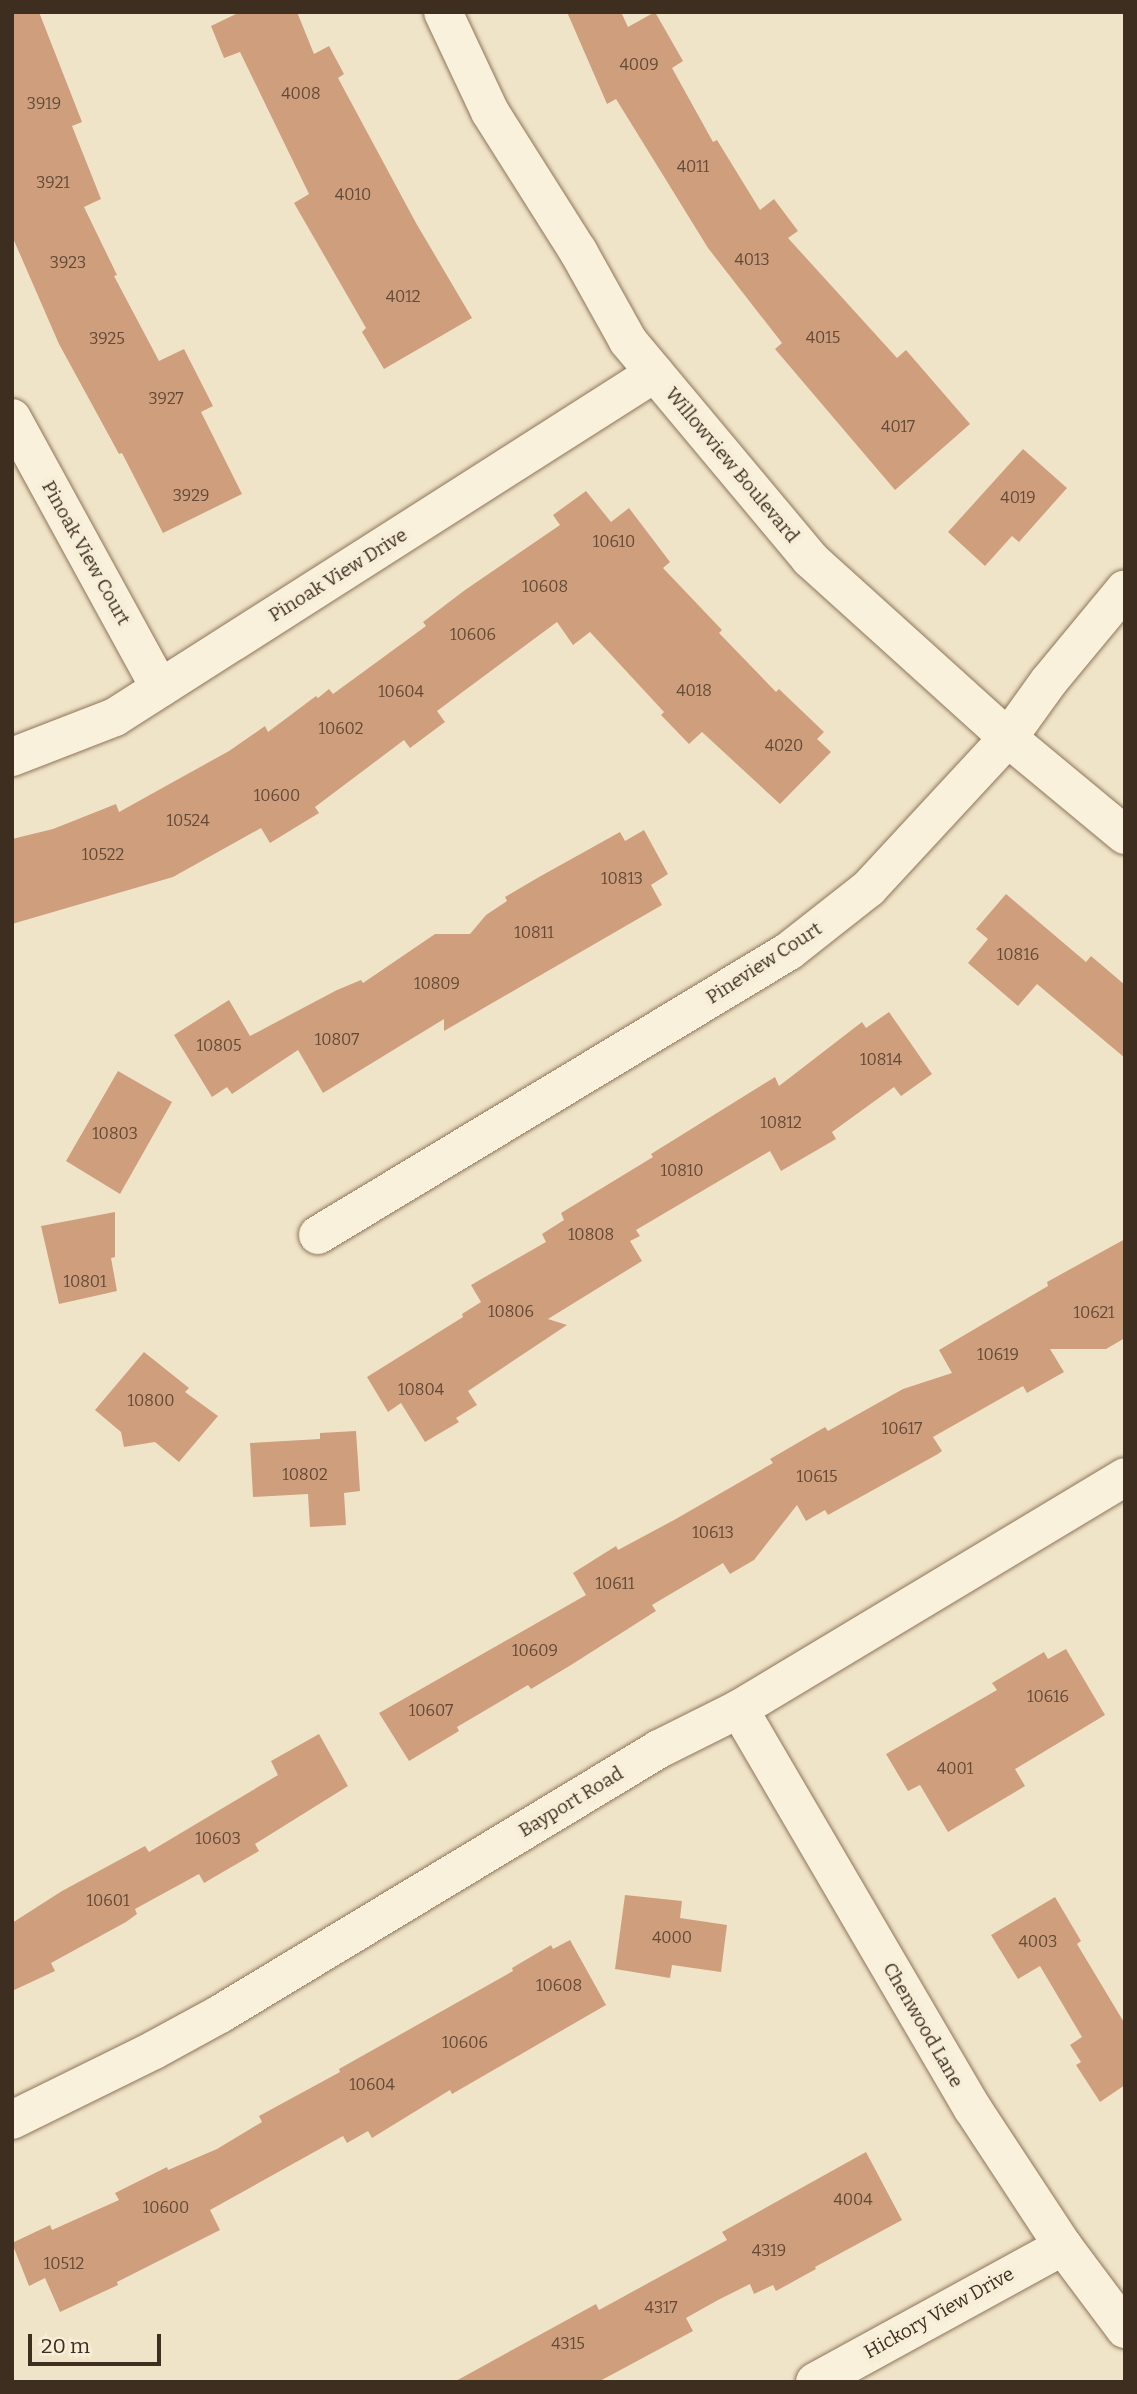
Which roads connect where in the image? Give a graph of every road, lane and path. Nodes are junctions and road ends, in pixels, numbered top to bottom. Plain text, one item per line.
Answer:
1 (443, 12) edge
2 (655, 373) junction
3 (12, 418) edge
4 (1125, 589) edge
5 (160, 688) junction
6 (1008, 738) junction
7 (12, 757) edge
8 (1125, 835) edge
9 (318, 1235) dead end
10 (1125, 1476) edge
11 (739, 1709) junction
12 (12, 2120) edge
13 (1063, 2246) junction
14 (1125, 2329) edge
15 (815, 2382) edge

1 - 2 street, Willowview Boulevard
2 - 5 street, Pinoak View Drive
2 - 6 street, Willowview Boulevard
3 - 5 street, Pinoak View Court
4 - 6 street, Pineview Court
5 - 7 street, Pinoak View Drive
6 - 8 street, Willowview Boulevard
6 - 9 street, Pineview Court
10 - 11 street, Bayport Road
11 - 12 street, Bayport Road
11 - 13 street, Chenwood Lane
13 - 14 street, Chenwood Lane
13 - 15 street, Hickory View Drive

